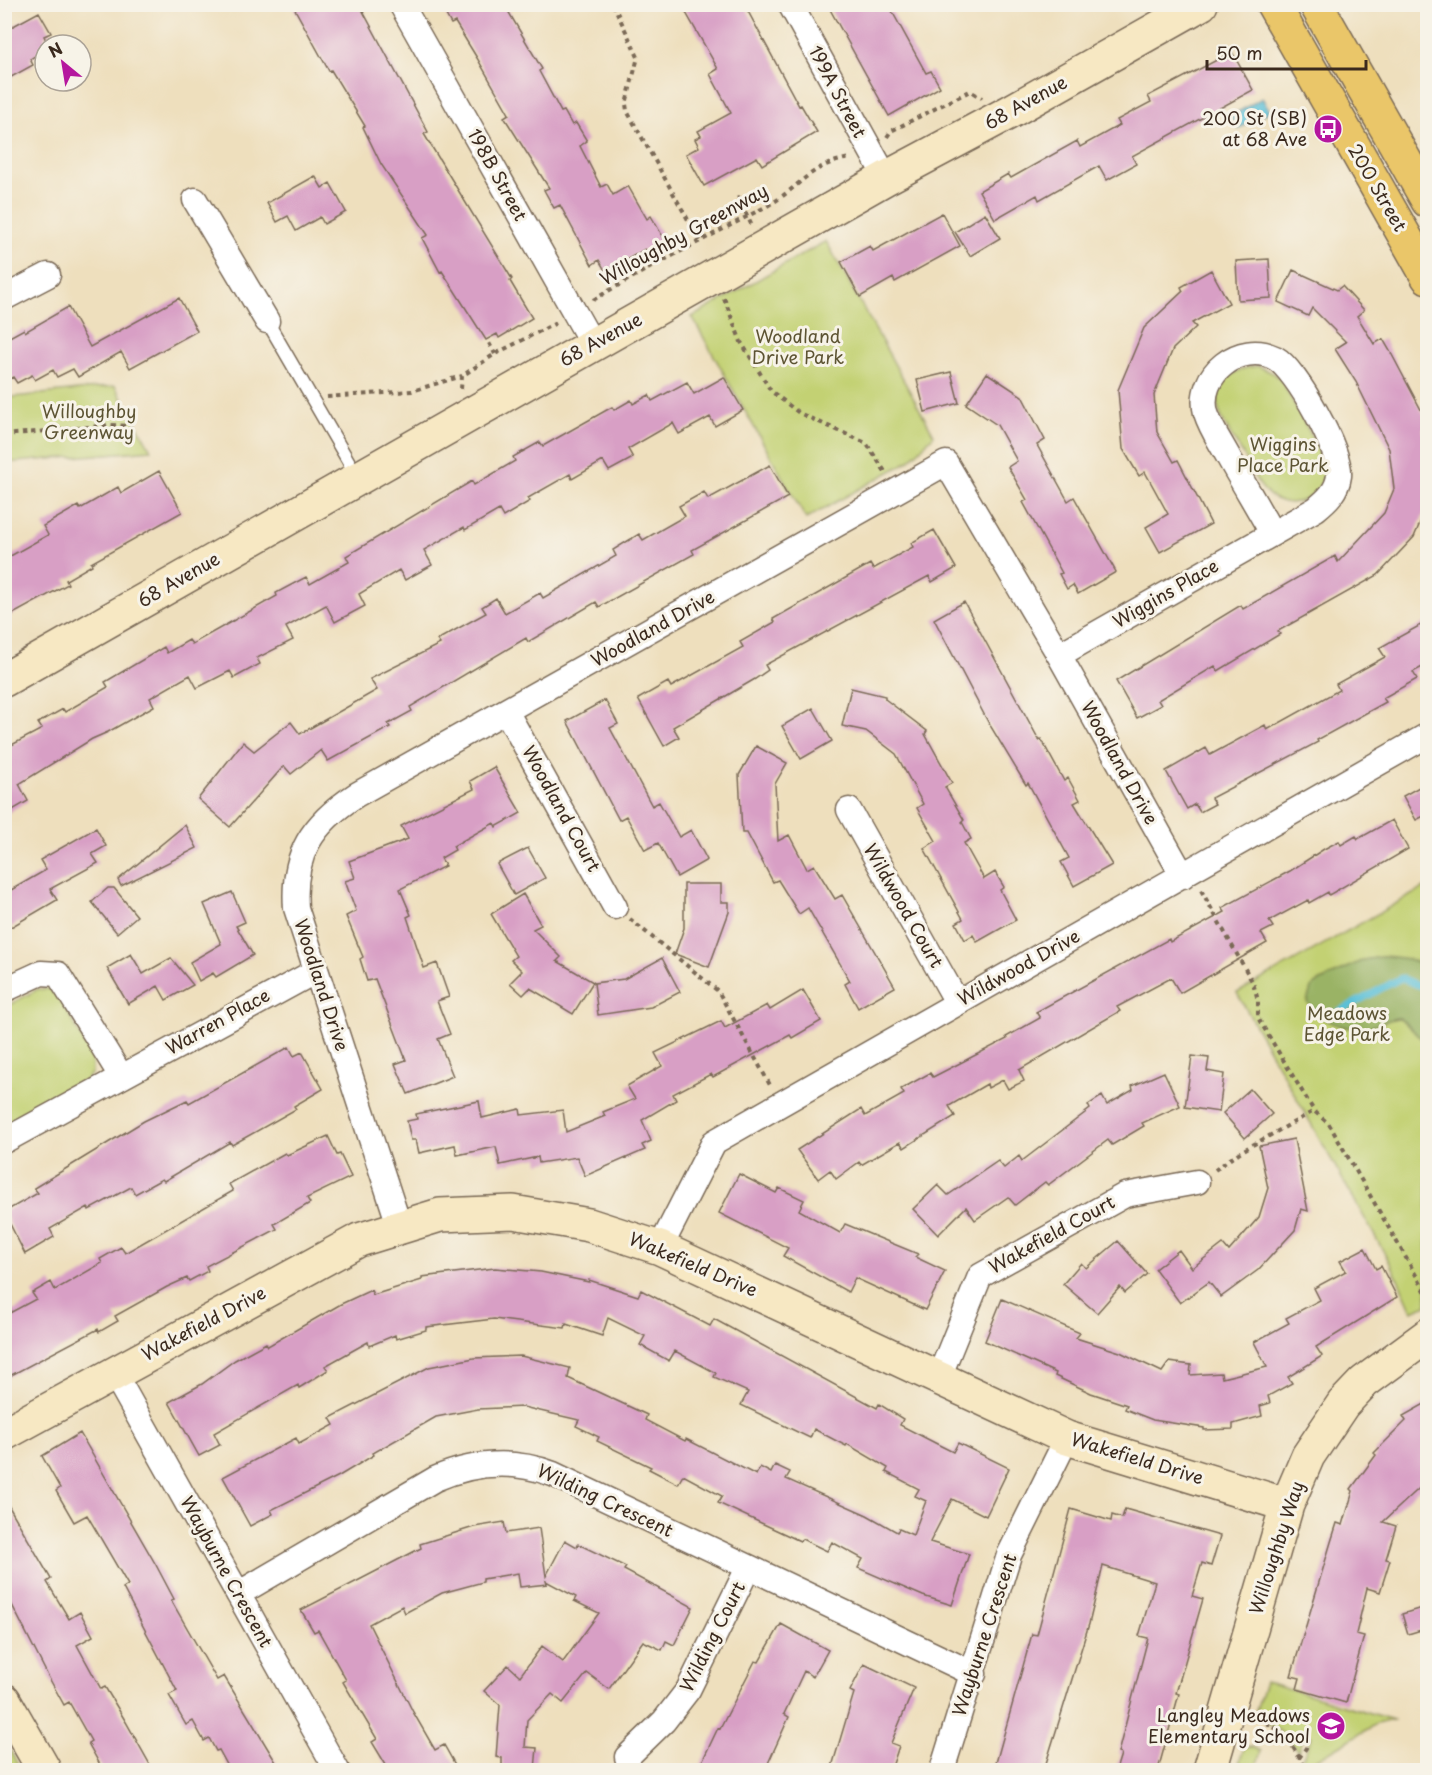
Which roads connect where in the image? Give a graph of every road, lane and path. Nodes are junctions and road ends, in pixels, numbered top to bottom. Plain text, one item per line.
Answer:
1 (401, 4) edge
2 (614, 4) edge
3 (790, 4) edge
4 (1202, 4) edge
5 (1273, 4) edge
6 (1316, 4) edge
7 (987, 101) dead end
8 (884, 141) dead end
9 (853, 158) dead end
10 (886, 178) junction
11 (738, 196) dead end
12 (195, 200) dead end
13 (1428, 201) edge
14 (747, 216) junction
15 (701, 242) junction
16 (48, 274) dead end
17 (1428, 278) edge
18 (723, 296) dead end
19 (4, 298) edge
20 (590, 303) dead end
21 (267, 321) joint
22 (556, 322) dead end
23 (489, 343) dead end
24 (593, 345) junction
25 (495, 354) junction
26 (462, 376) junction
27 (324, 397) dead end
28 (459, 397) dead end
29 (132, 426) dead end
30 (4, 435) edge
31 (887, 476) dead end
32 (358, 477) junction
33 (1272, 533) junction
34 (1059, 654) junction
35 (4, 680) edge
36 (506, 711) junction
37 (1428, 735) edge
38 (849, 810) dead end
39 (1187, 873) junction
40 (615, 907) joint
41 (316, 971) junction
42 (4, 990) edge
43 (957, 1002) junction
44 (121, 1076) junction
45 (781, 1104) junction
46 (1314, 1111) junction
47 (4, 1142) edge
48 (1197, 1182) joint
49 (400, 1228) junction
50 (660, 1248) junction
51 (1428, 1296) edge
52 (1428, 1335) edge
53 (114, 1372) junction
54 (939, 1377) junction
55 (4, 1434) edge
56 (1067, 1438) junction
57 (1287, 1505) junction
58 (748, 1568) junction
59 (238, 1594) junction
60 (974, 1674) junction
61 (4, 1700) edge
62 (1251, 1705) dead end
63 (1309, 1735) dead end
64 (627, 1756) dead end
65 (1299, 1758) junction
66 (44, 1770) edge
67 (338, 1770) edge
68 (942, 1770) edge
69 (1210, 1770) edge
70 (1306, 1770) edge

1 - 24 street, 198B Street
2 - 15 path
3 - 10 street, 199A Street
4 - 10 street, 68 Avenue
5 - 17 main road, 200 Street
6 - 13 main road, 200 Street
7 - 8 path
9 - 14 path, Willoughby Greenway
10 - 24 street, 68 Avenue
11 - 14 path
12 - 21 street
14 - 15 path, Willoughby Greenway
15 - 20 path, Willoughby Greenway
16 - 19 street
18 - 31 path
21 - 32 lane
22 - 25 path
23 - 25 path
24 - 32 street, 68 Avenue
25 - 26 path
26 - 27 path
26 - 28 path
29 - 30 path
32 - 35 street, 68 Avenue
33 - 33 street, Wiggins Place
33 - 34 street, Wiggins Place
34 - 36 street, Woodland Drive
34 - 39 street, Woodland Drive
36 - 40 street, Woodland Court
36 - 41 street, Woodland Drive
37 - 39 street, Wildwood Drive
38 - 43 street, Wildwood Court
39 - 43 street, Wildwood Drive
39 - 46 path
40 - 45 path
41 - 44 street, Warren Place
41 - 49 street, Woodland Drive
42 - 44 street
43 - 45 street, Wildwood Drive
44 - 47 street, Warren Place
45 - 50 street, Wildwood Drive
46 - 48 path
46 - 51 path
48 - 54 street, Wakefield Court
49 - 50 street, Wakefield Drive
49 - 53 street, Wakefield Drive
50 - 54 street, Wakefield Drive
52 - 57 street, Willoughby Way
53 - 55 street, Wakefield Drive
53 - 59 street, Wayburne Crescent
54 - 56 street, Wakefield Drive
56 - 57 street, Wakefield Drive
56 - 60 street, Wayburne Crescent
57 - 69 street, Willoughby Way
58 - 59 street, Wilding Crescent
58 - 60 street, Wilding Crescent
58 - 64 street, Wilding Court
59 - 67 street, Wayburne Crescent
60 - 68 street, Wayburne Crescent
61 - 66 street
62 - 65 path
63 - 65 path
65 - 70 path

